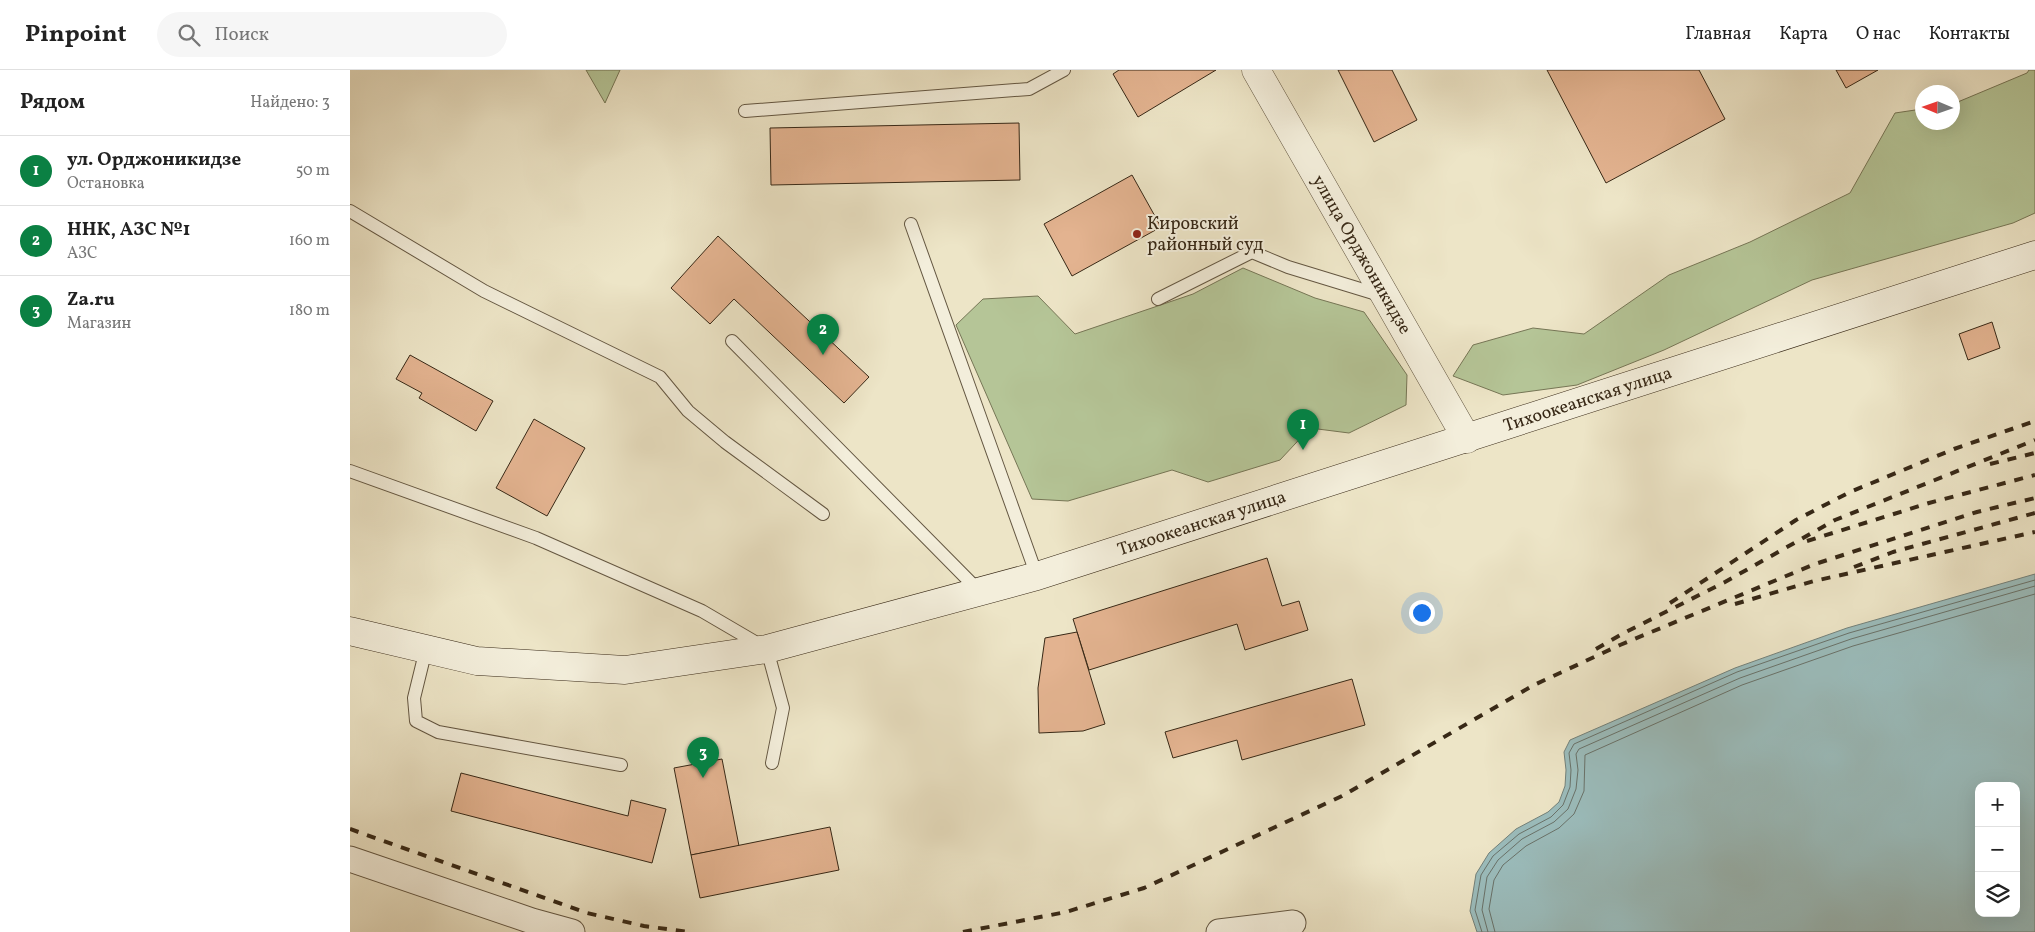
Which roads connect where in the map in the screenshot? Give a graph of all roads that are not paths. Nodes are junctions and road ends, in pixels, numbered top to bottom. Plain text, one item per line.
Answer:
1 (1064, 70) edge
2 (1256, 70) edge
3 (745, 111) dead end
4 (350, 211) edge
5 (911, 224) dead end
6 (2035, 255) edge
7 (1386, 297) junction
8 (1158, 299) dead end
9 (732, 341) dead end
10 (1467, 439) junction
11 (350, 471) edge
12 (823, 514) dead end
13 (1037, 576) junction
14 (979, 591) junction
15 (350, 631) edge
16 (426, 649) junction
17 (767, 649) junction
18 (772, 764) dead end
19 (621, 765) dead end
20 (350, 859) edge
21 (1293, 923) dead end
22 (572, 932) edge
23 (1219, 932) edge

1 - 3 lane
2 - 7 main road, улица Орджоникидзе
4 - 12 lane
5 - 13 lane
6 - 10 main road, Тихоокеанская улица
7 - 8 lane
7 - 10 main road, улица Орджоникидзе
9 - 14 lane
10 - 13 main road, Тихоокеанская улица
11 - 17 lane
13 - 14 main road, Тихоокеанская улица
14 - 17 main road, Тихоокеанская улица
15 - 16 main road, Тихоокеанская улица
16 - 17 main road, Тихоокеанская улица
16 - 19 lane
17 - 18 lane
20 - 22 street
21 - 23 street

